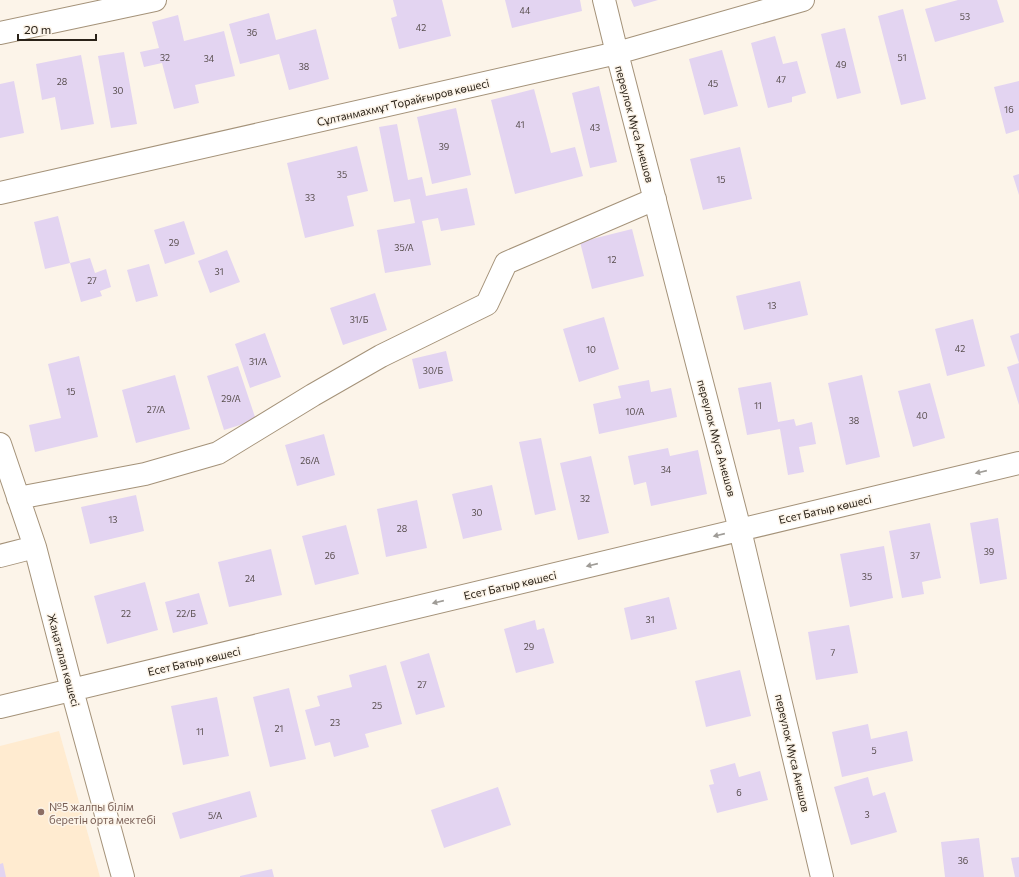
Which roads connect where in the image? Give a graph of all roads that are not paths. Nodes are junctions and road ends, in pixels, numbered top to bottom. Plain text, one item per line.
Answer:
1 (155, 0) edge
2 (604, 0) edge
3 (803, 0) edge
4 (0, 33) edge
5 (617, 53) junction
6 (0, 193) edge
7 (655, 199) junction
8 (0, 444) edge
9 (1019, 463) edge
10 (18, 498) junction
11 (740, 530) junction
12 (35, 548) junction
13 (0, 556) edge
14 (72, 690) junction
15 (0, 707) edge
16 (123, 877) edge
17 (822, 877) edge

1 - 4 street
2 - 5 street, переулок Муса Анешов
3 - 5 street, Сұлтанмахмұт Торайғыров көшесі
5 - 6 street, Сұлтанмахмұт Торайғыров көшесі
5 - 7 street, переулок Муса Анешов
7 - 10 street
7 - 11 street, переулок Муса Анешов
8 - 10 street, Жаңаталап көшесі
9 -> 11 street, Есет Батыр көшесі
10 - 12 street, Жаңаталап көшесі
11 -> 14 street, Есет Батыр көшесі
11 - 17 street, переулок Муса Анешов
12 - 13 street
12 - 14 street, Жаңаталап көшесі
14 - 15 street, Есет Батыр көшесі
14 - 16 street, Жаңаталап көшесі

